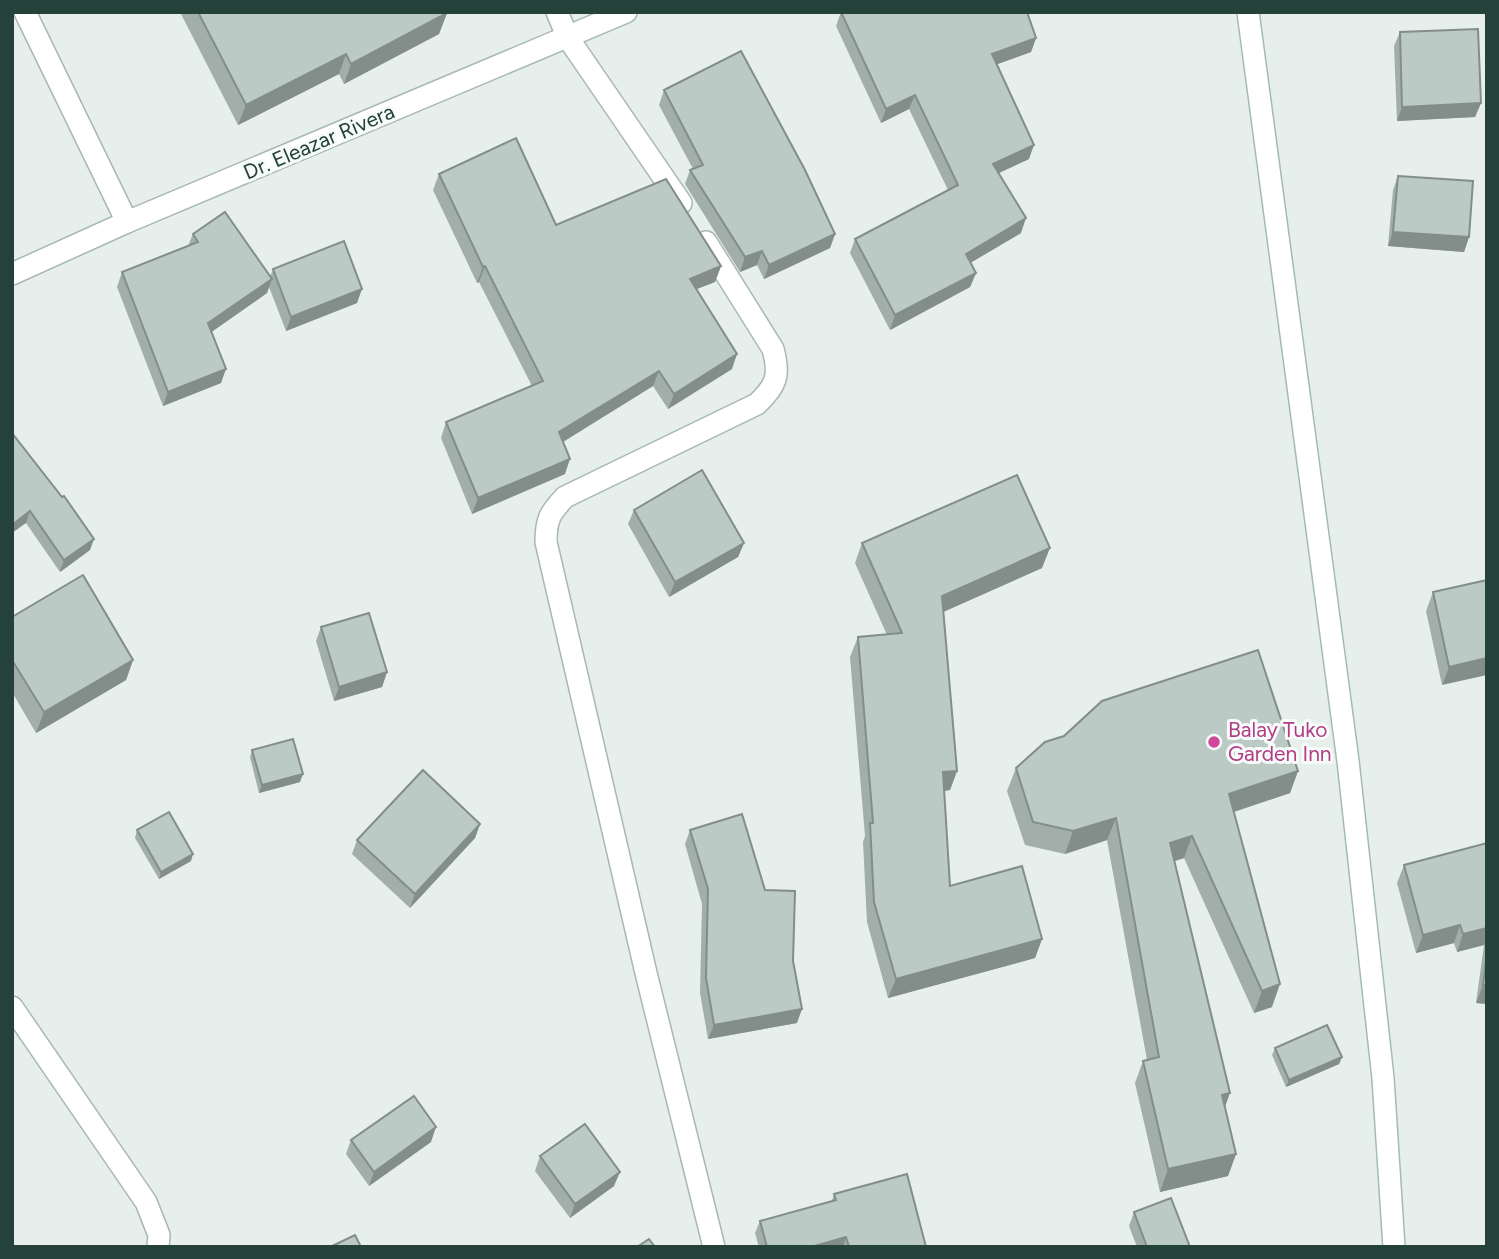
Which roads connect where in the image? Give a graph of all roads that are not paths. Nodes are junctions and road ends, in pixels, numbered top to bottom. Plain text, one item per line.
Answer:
1 (25, 12) edge
2 (557, 12) edge
3 (626, 12) edge
4 (1248, 12) edge
5 (568, 38) junction
6 (127, 222) junction
7 (12, 274) edge
8 (12, 1007) edge
9 (158, 1247) edge
10 (714, 1247) edge
11 (1394, 1247) edge

1 - 6 street
2 - 5 street
3 - 5 street, Dr. Eleazar Rivera
4 - 11 street
5 - 6 street, Dr. Eleazar Rivera
5 - 10 street
6 - 7 street, Dr. Eleazar Rivera
8 - 9 street

